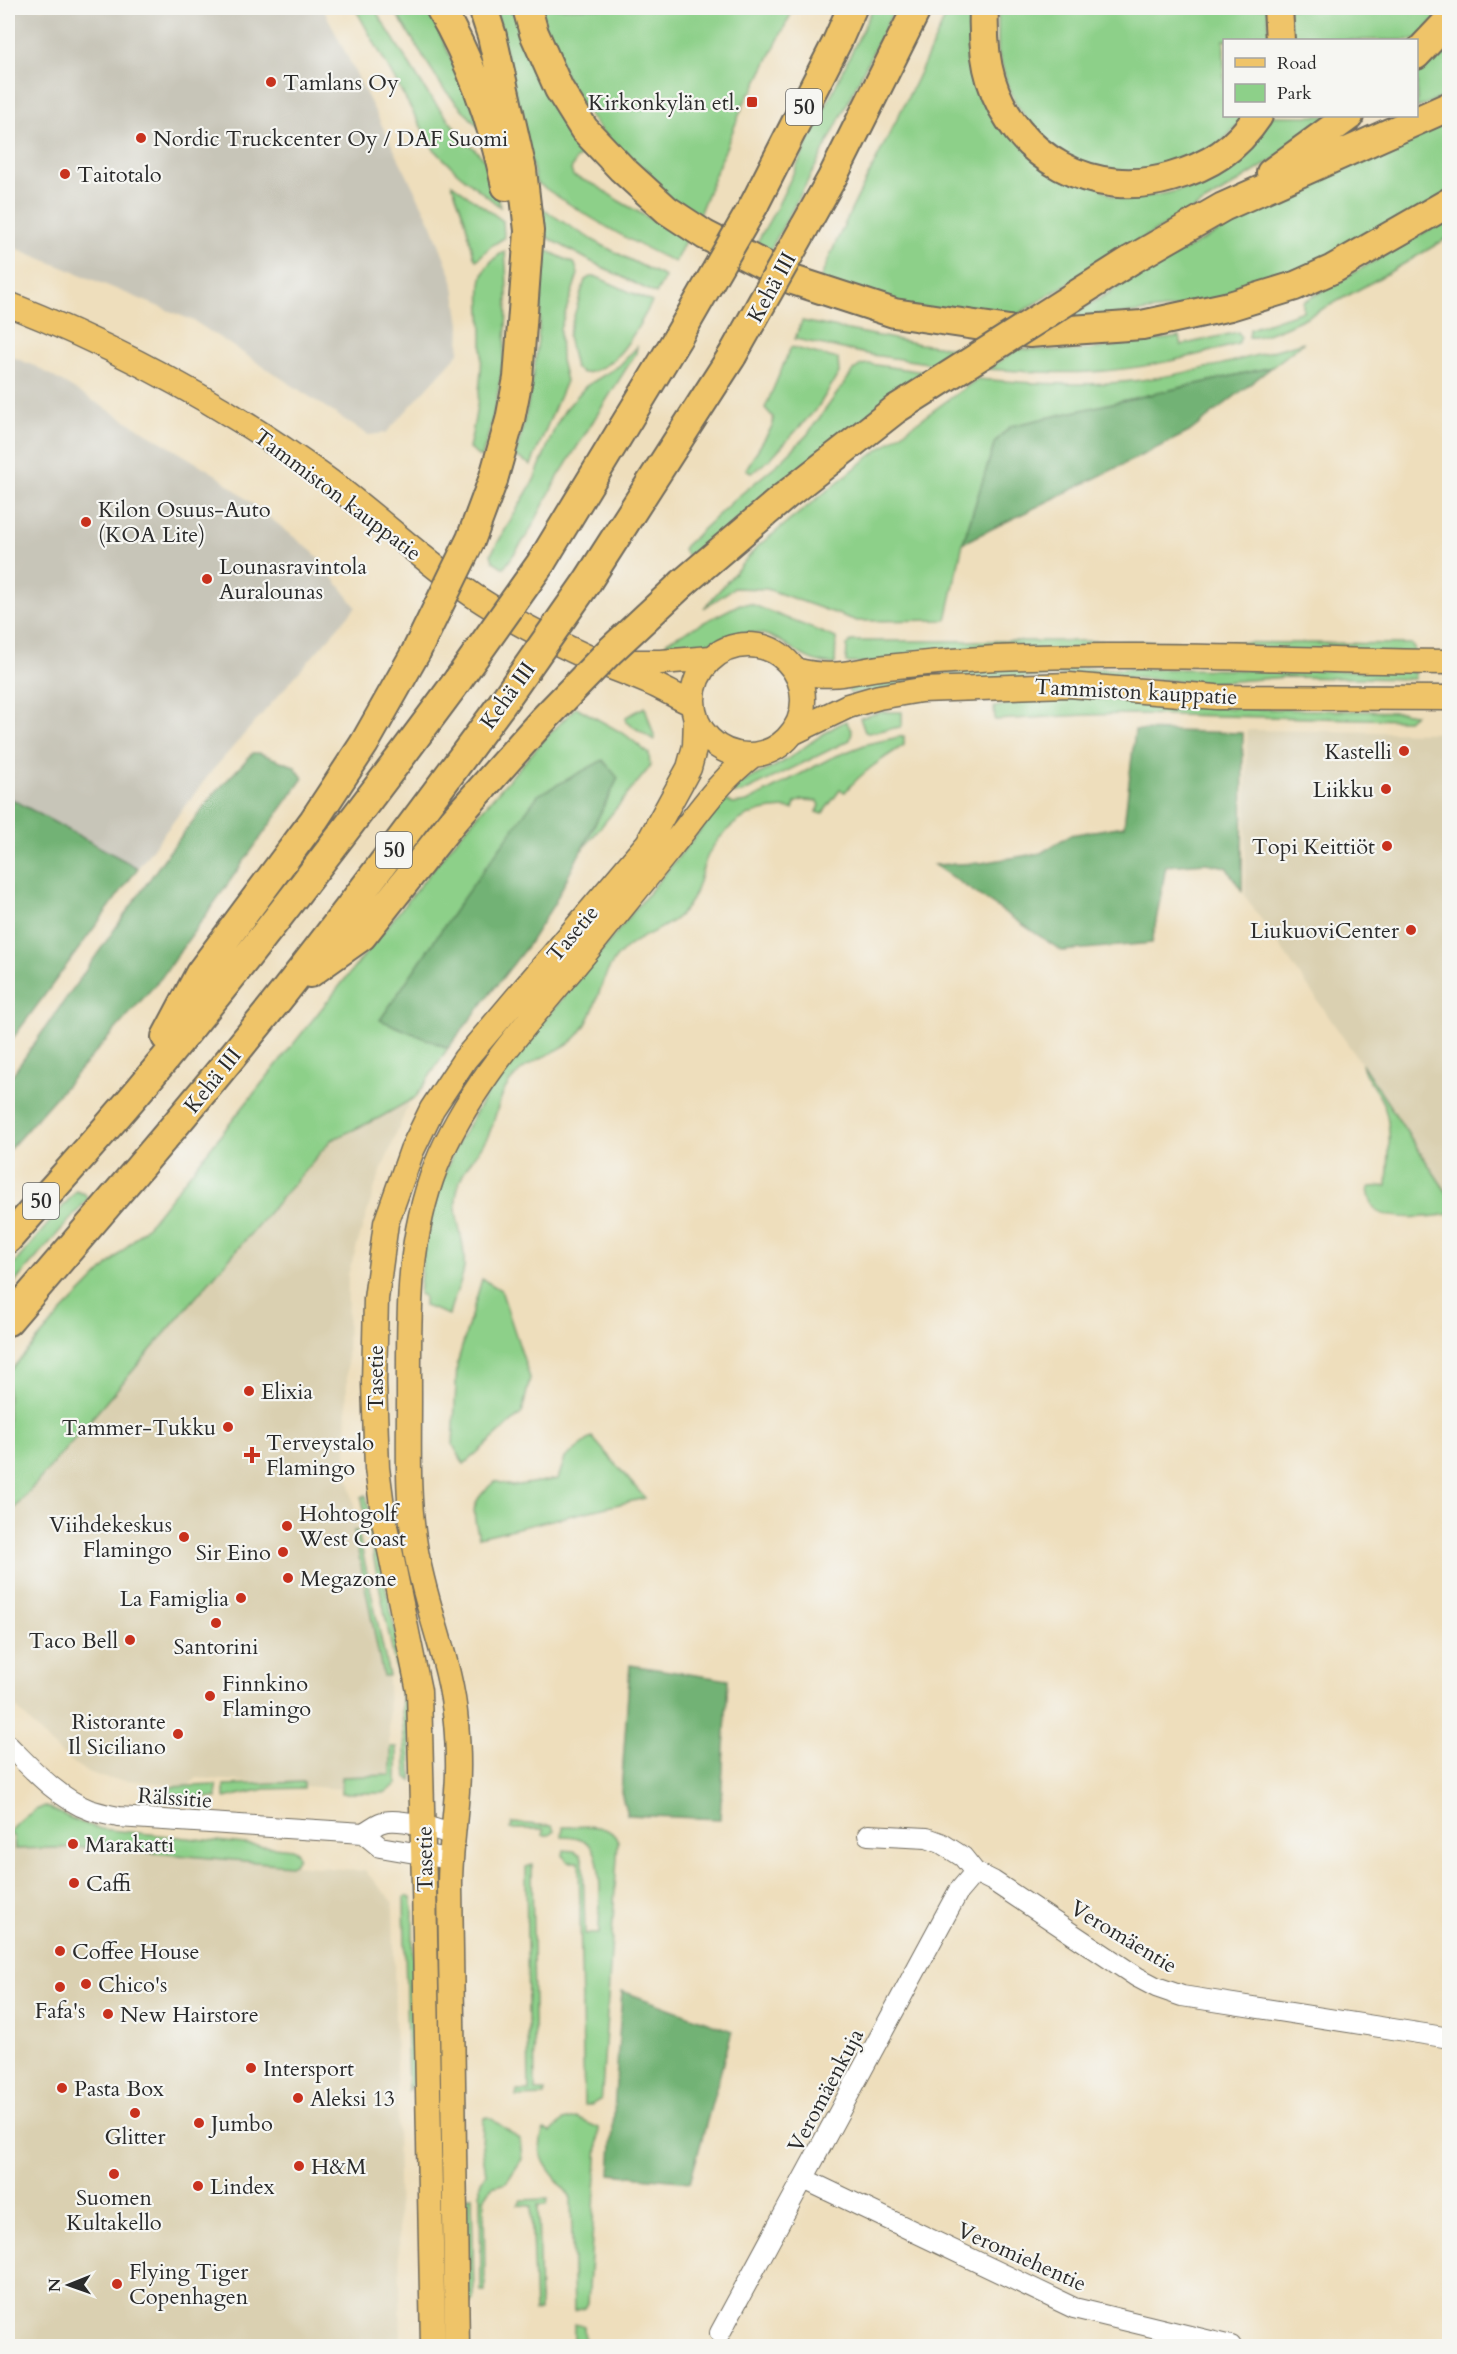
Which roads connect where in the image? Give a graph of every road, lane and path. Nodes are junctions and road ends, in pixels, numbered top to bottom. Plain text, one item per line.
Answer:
1 (440, 8) edge
2 (483, 8) edge
3 (526, 8) edge
4 (852, 8) edge
5 (917, 8) edge
6 (984, 8) edge
7 (1278, 8) edge
8 (1449, 19) edge
9 (1280, 39) edge
10 (1418, 53) edge
11 (1449, 106) edge
12 (1257, 117) edge
13 (1348, 117) edge
14 (1449, 201) edge
15 (1223, 207) junction
16 (8, 304) edge
17 (525, 304) junction
18 (711, 658) junction
19 (598, 662) junction
20 (1449, 662) edge
21 (798, 671) junction
22 (1449, 698) edge
23 (694, 711) junction
24 (794, 732) junction
25 (753, 755) junction
26 (284, 992) junction
27 (138, 1091) junction
28 (8, 1239) edge
29 (8, 1321) edge
30 (8, 1745) edge
31 (422, 1825) junction
32 (363, 1833) junction
33 (868, 1835) dead end
34 (451, 1847) junction
35 (422, 1854) junction
36 (975, 1872) junction
37 (1449, 2038) edge
38 (804, 2179) junction
39 (720, 2333) dead end
40 (433, 2346) edge
41 (457, 2346) edge
42 (1231, 2346) edge

1 - 17 highway
2 - 17 highway
3 - 14 highway
4 - 27 highway, 50, bridge
5 - 26 highway, Kehä III / 50, bridge
6 - 12 highway
7 - 9 highway
8 - 10 highway
11 - 15 highway
13 - 15 highway
15 - 26 highway, bridge
16 - 19 main road, Tammiston kauppatie
17 - 27 highway, bridge
18 - 19 main road, Tammiston kauppatie
18 - 21 main road
18 - 23 main road
19 - 23 main road, Tammiston kauppatie
20 - 21 main road, Tammiston kauppatie
21 - 24 main road
22 - 24 main road, Tammiston kauppatie
23 - 25 main road
23 - 31 main road, Tasetie
24 - 25 main road
25 - 34 main road, Tasetie
26 - 29 highway, Kehä III / 50
27 - 28 highway, 50
30 - 32 street, Rälssitie
31 - 32 street, Rälssitie
31 - 34 street, Rälssitie
31 - 35 main road, Tasetie
32 - 35 street, Rälssitie
33 - 36 street, Veromäentie
34 - 35 street, Rälssitie
34 - 41 main road, Tasetie
35 - 40 main road, Tasetie
36 - 37 street, Veromäentie
36 - 38 street, Veromäenkuja
38 - 39 street, Veromäenkuja
38 - 42 street, Veromiehentie

